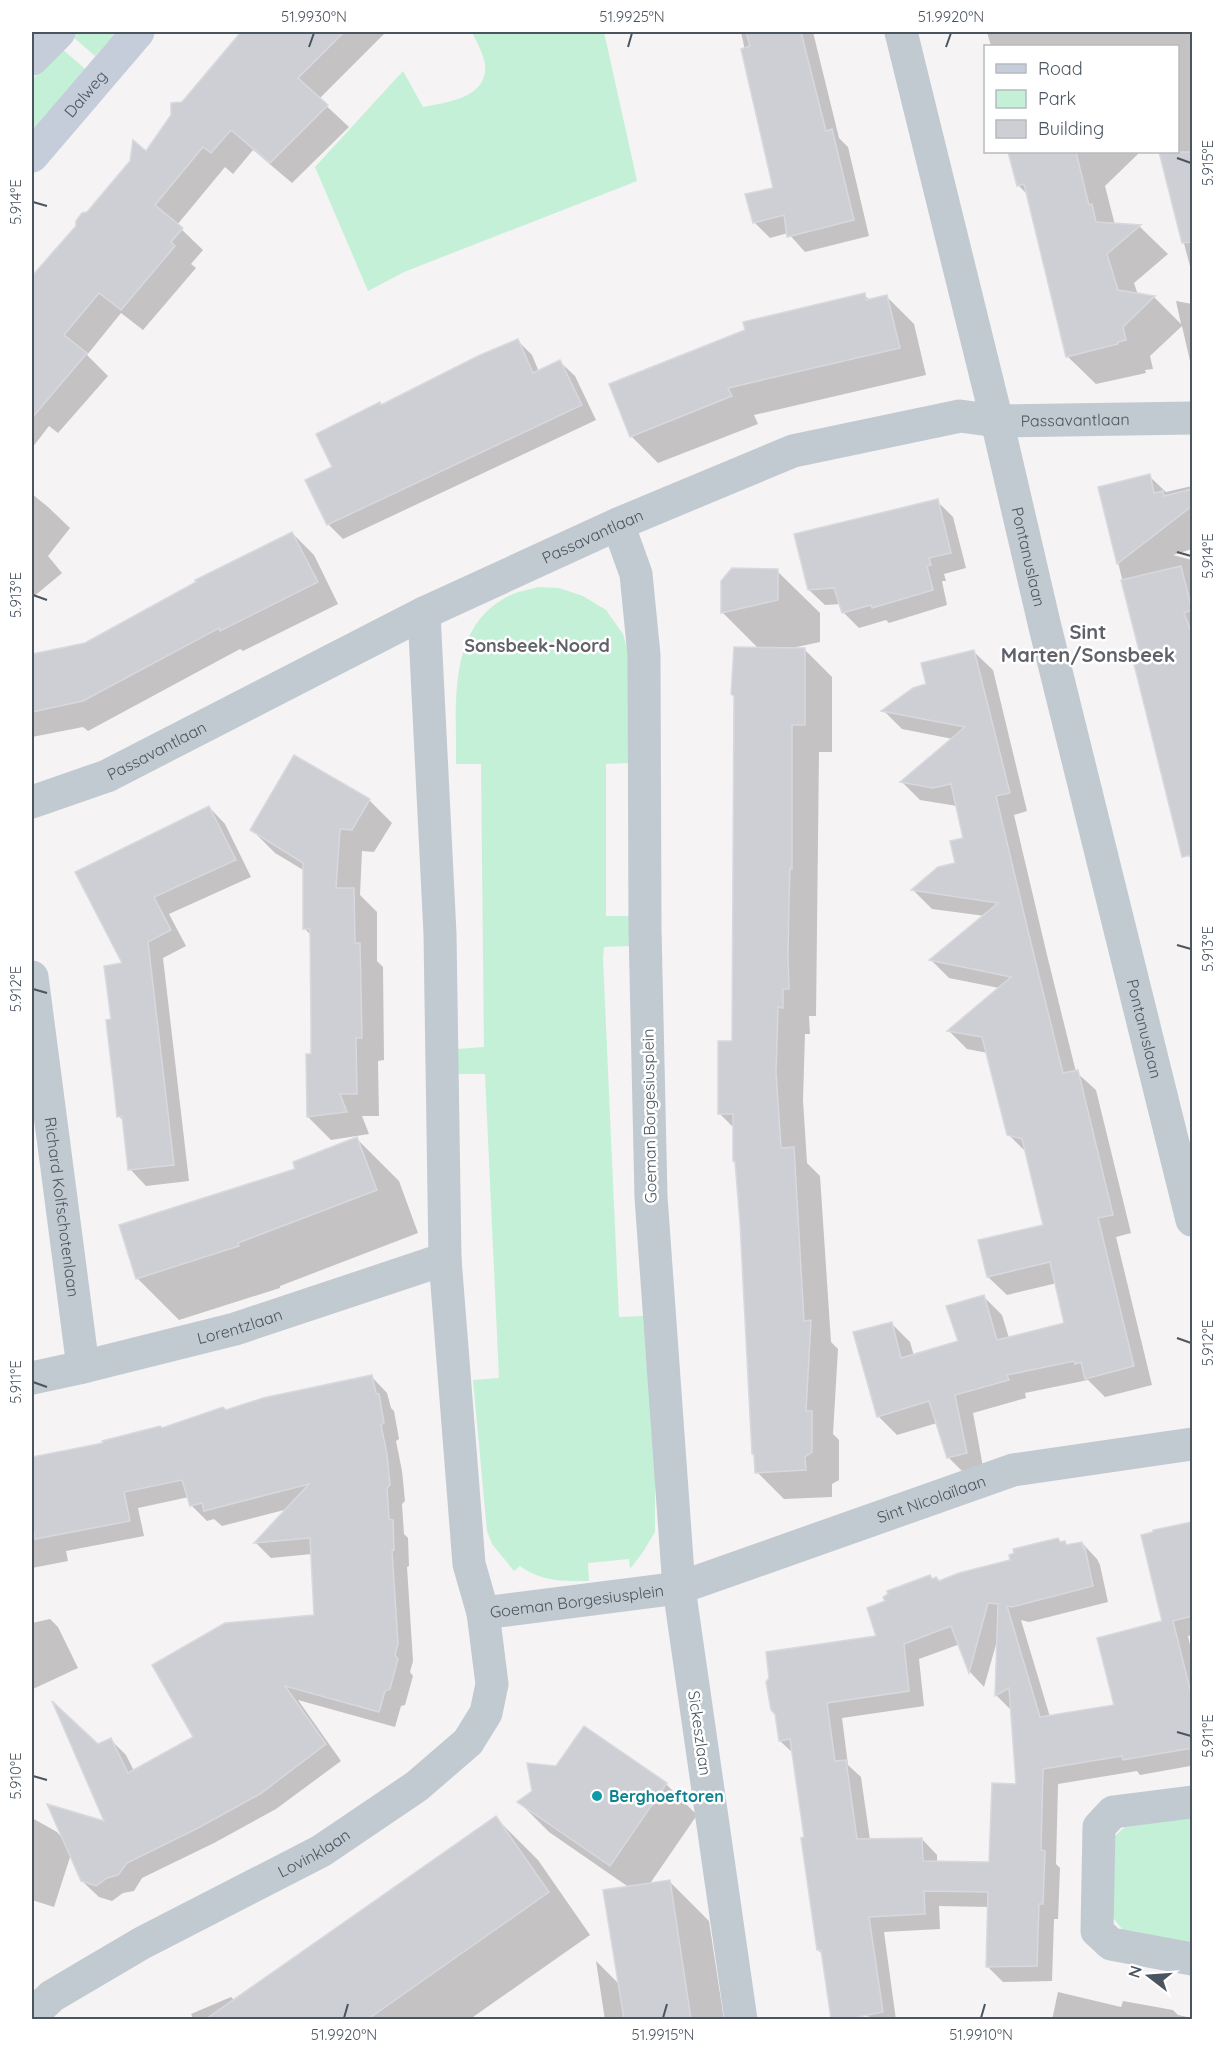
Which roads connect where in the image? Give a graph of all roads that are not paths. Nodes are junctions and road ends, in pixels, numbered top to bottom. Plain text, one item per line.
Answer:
1 (58, 32) edge
2 (138, 32) edge
3 (902, 32) edge
4 (32, 59) edge
5 (32, 156) edge
6 (1192, 418) edge
7 (997, 421) junction
8 (618, 524) junction
9 (424, 613) junction
10 (32, 802) edge
11 (32, 977) edge
12 (1192, 1220) edge
13 (445, 1259) junction
14 (83, 1367) junction
15 (32, 1378) edge
16 (1192, 1444) edge
17 (679, 1588) junction
18 (483, 1613) junction
19 (1192, 1802) edge
20 (1192, 1959) edge
21 (32, 2014) edge
22 (741, 2019) edge

1 - 4 street
2 - 5 street, Dalweg
3 - 7 street, Pontanuslaan
6 - 7 street, Passavantlaan
7 - 8 street, Passavantlaan
7 - 12 street, Pontanuslaan
8 - 9 street, Passavantlaan
8 - 17 street, Goeman Borgesiusplein
9 - 10 street, Passavantlaan
9 - 13 street, Goeman Borgesiusplein
11 - 14 street, Richard Kolfschotenlaan
13 - 14 street, Lorentzlaan
13 - 18 street, Goeman Borgesiusplein
14 - 15 street, Lorentzlaan
16 - 17 street, Sint Nicolaïlaan
17 - 18 street, Goeman Borgesiusplein
17 - 22 street, Sickeszlaan
18 - 21 street, Lovinklaan
19 - 20 street

